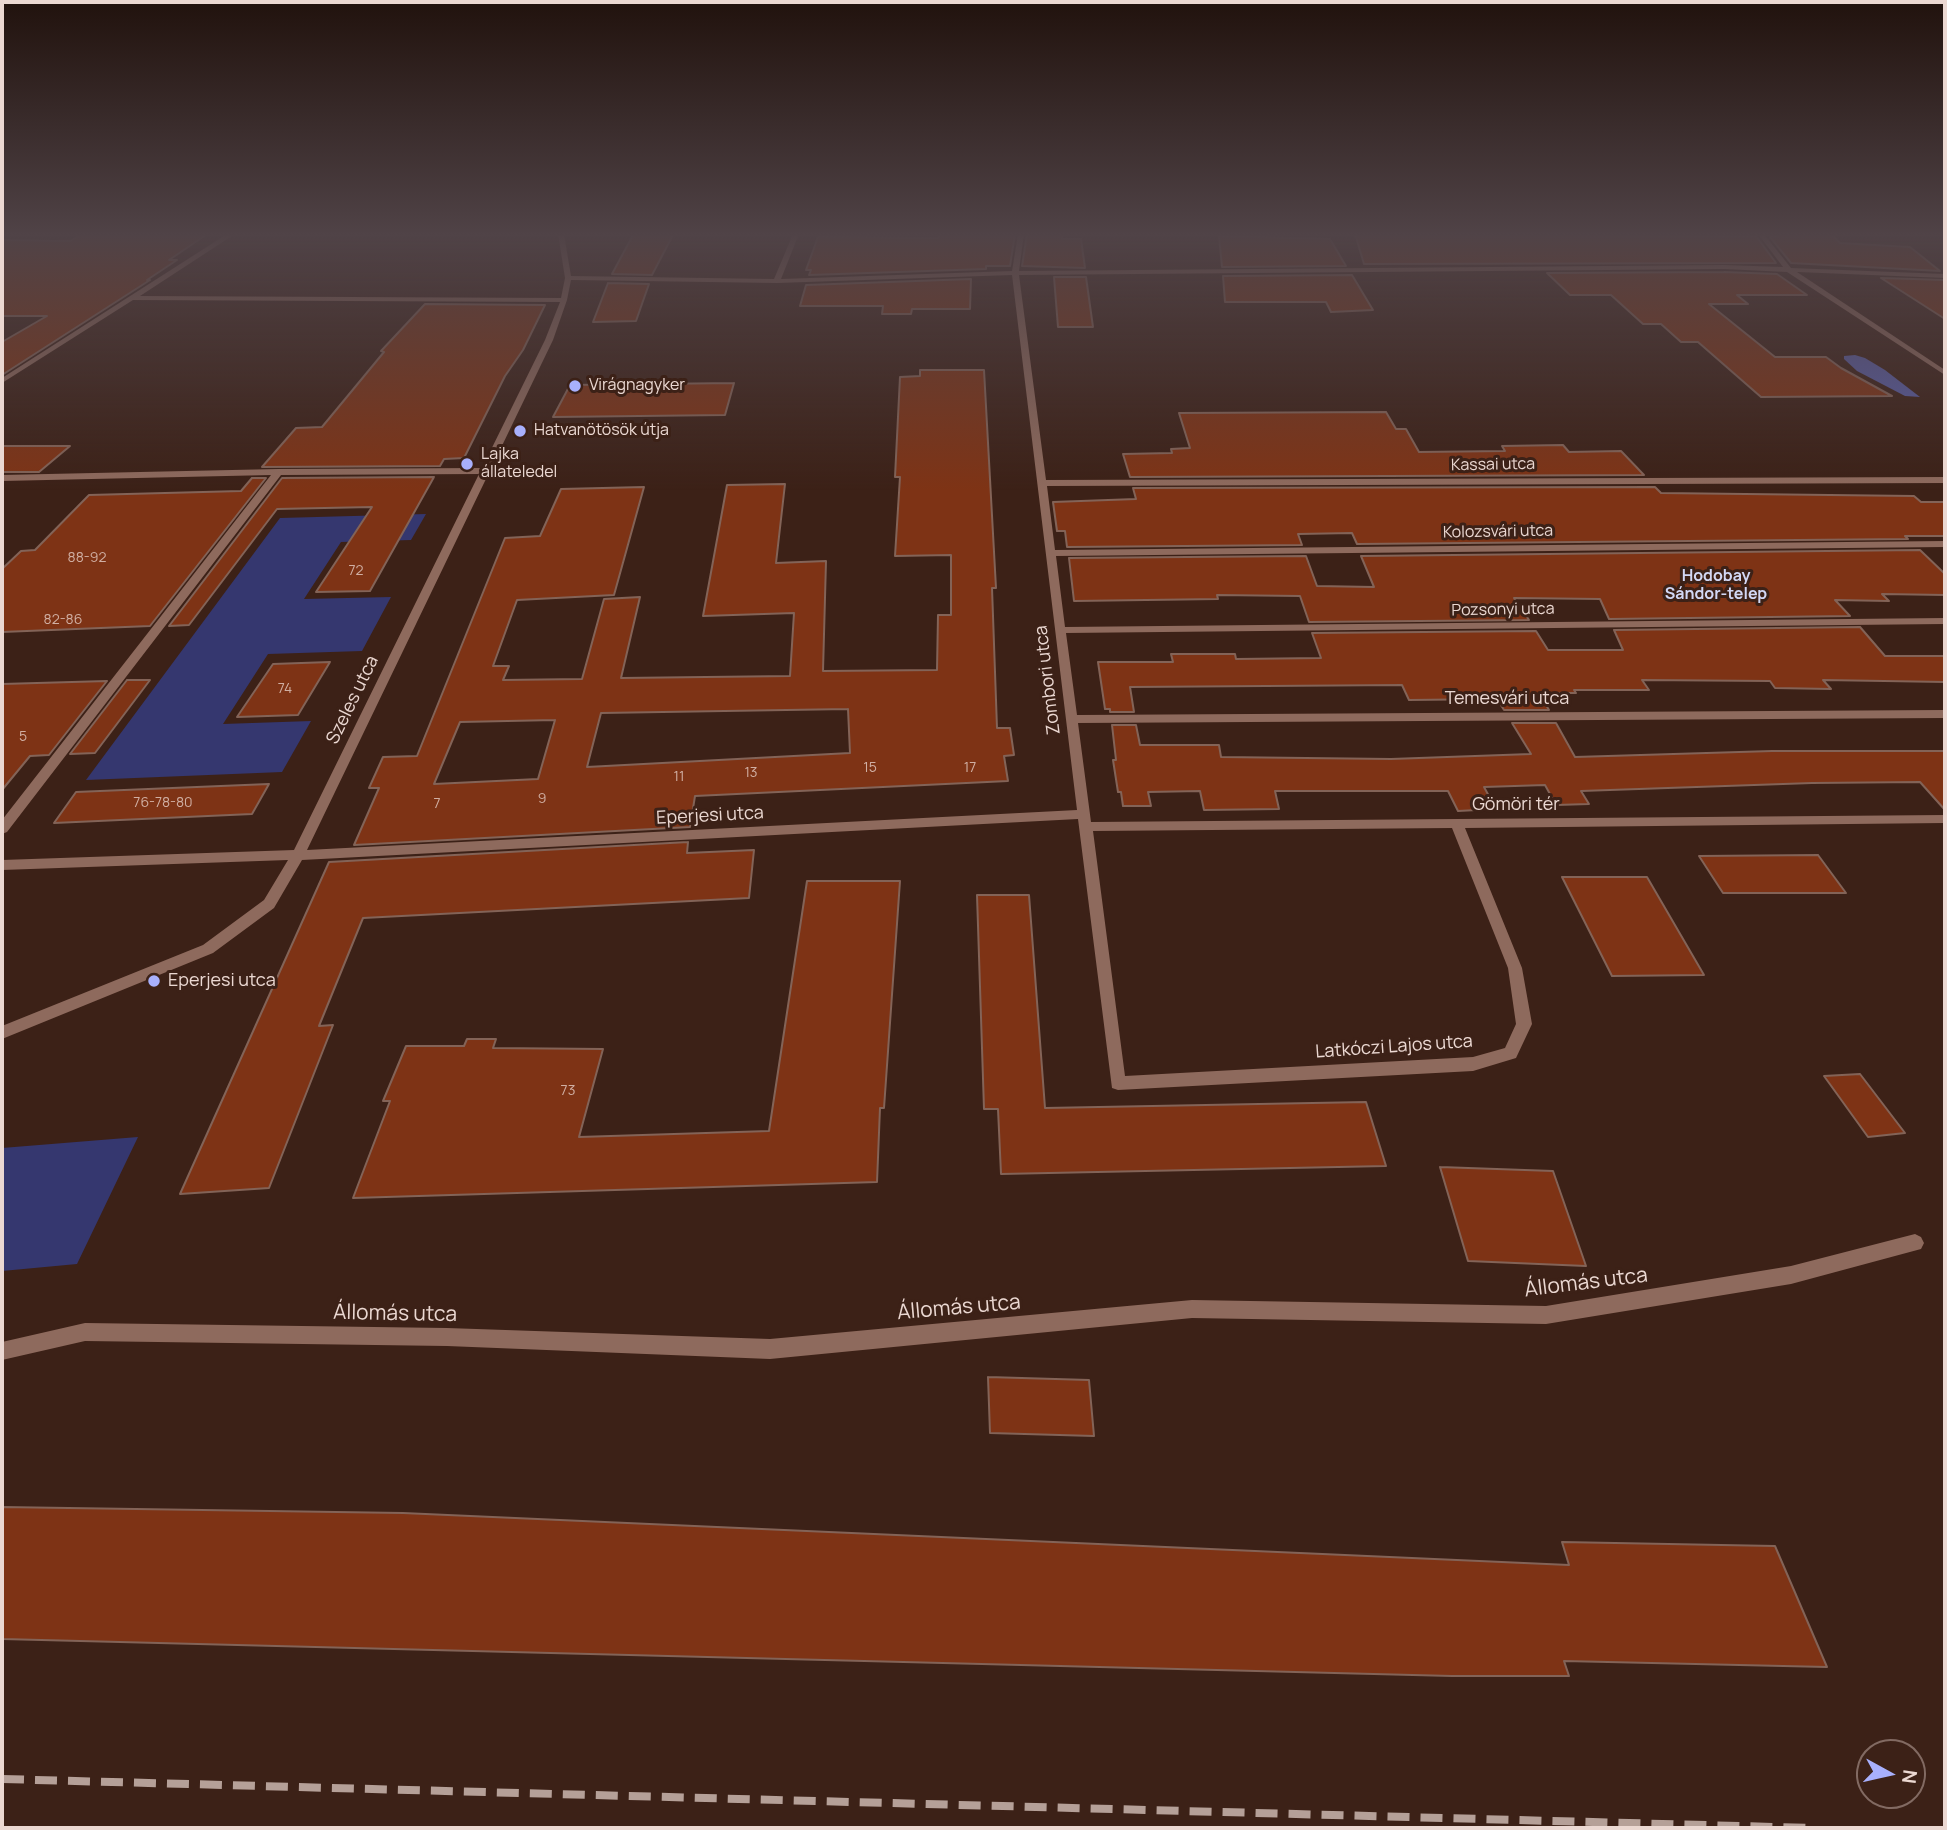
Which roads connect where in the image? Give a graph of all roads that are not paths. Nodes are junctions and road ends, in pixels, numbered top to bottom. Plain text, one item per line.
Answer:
1 (100, 319) edge
2 (557, 319) edge
3 (1021, 319) edge
4 (1865, 319) edge
5 (1945, 372) edge
6 (2, 382) edge
7 (484, 471) junction
8 (278, 472) junction
9 (2, 478) edge
10 (1945, 480) edge
11 (1041, 483) junction
12 (1945, 544) edge
13 (1050, 553) junction
14 (1945, 621) edge
15 (1060, 630) junction
16 (1945, 714) edge
17 (1070, 719) junction
18 (1945, 819) edge
19 (1085, 820) junction
20 (1455, 823) junction
21 (2, 829) edge
22 (298, 855) junction
23 (2, 866) edge
24 (2, 1032) edge
25 (1118, 1083) joint
26 (1915, 1243) dead end
27 (2, 1351) edge

1 - 6 street
2 - 7 street, Szeles utca
3 - 11 street, Zombori utca
4 - 5 street
7 - 8 street
7 - 22 street, Szeles utca
8 - 9 street
8 - 21 street
10 - 11 street, Kassai utca
11 - 13 street, Zombori utca
12 - 13 street, Kolozsvári utca
13 - 15 street, Zombori utca
14 - 15 street, Pozsonyi utca
15 - 17 street, Zombori utca
16 - 17 street, Temesvári utca
17 - 19 street, Zombori utca
18 - 20 street, Gömöri tér
19 - 20 street, Gömöri tér
19 - 22 street, Eperjesi utca
19 - 25 street, Zombori utca
20 - 25 street, Latkóczi Lajos utca
22 - 23 street, Eperjesi utca
22 - 24 street, Szeles utca
26 - 27 street, Állomás utca

